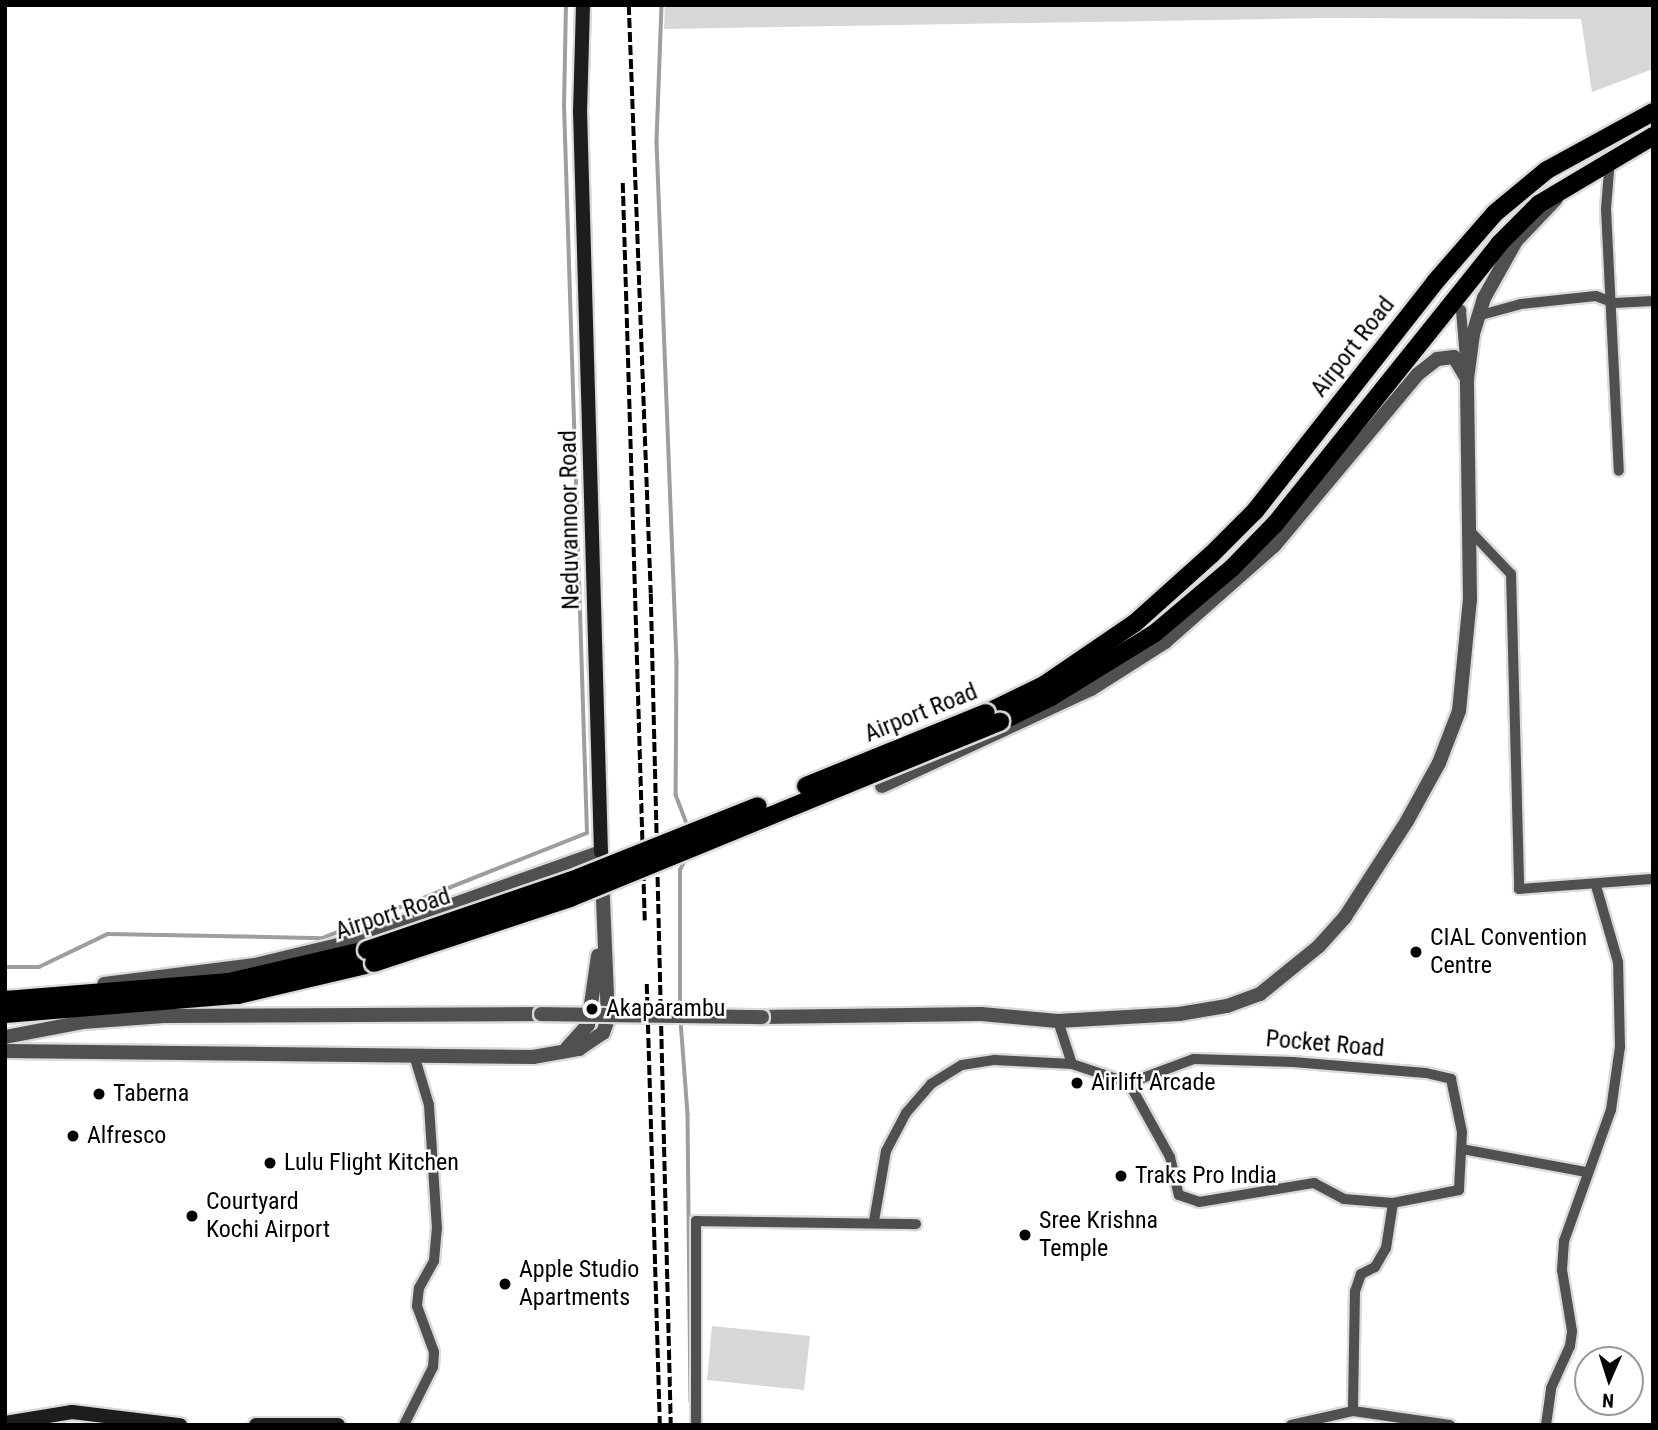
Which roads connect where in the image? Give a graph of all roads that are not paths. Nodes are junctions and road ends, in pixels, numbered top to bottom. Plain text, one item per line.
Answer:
1 (583, 5) edge
2 (1653, 112) edge
3 (1653, 136) edge
4 (1610, 158) junction
5 (1570, 184) junction
6 (1516, 196) junction
7 (1528, 215) junction
8 (1516, 241) junction
9 (1450, 302) junction
10 (1653, 302) edge
11 (1614, 303) junction
12 (1481, 315) junction
13 (1467, 379) junction
14 (1619, 471) dead end
15 (1469, 531) junction
16 (993, 718) junction
17 (882, 786) dead end
18 (601, 852) junction
19 (583, 860) junction
20 (1653, 879) edge
21 (1596, 886) junction
22 (602, 969) junction
23 (5, 999) edge
24 (102, 1000) junction
25 (5, 1014) edge
26 (1058, 1021) junction
27 (5, 1037) edge
28 (5, 1051) edge
29 (414, 1055) junction
30 (558, 1056) junction
31 (1072, 1064) junction
32 (1129, 1083) junction
33 (1462, 1149) junction
34 (1586, 1172) junction
35 (1393, 1203) junction
36 (874, 1221) junction
37 (916, 1224) dead end
38 (1353, 1411) junction
39 (5, 1423) edge
40 (180, 1425) edge
41 (256, 1425) edge
42 (338, 1425) edge
43 (404, 1425) edge
44 (696, 1425) edge
45 (1291, 1425) edge
46 (1450, 1425) edge
47 (1546, 1425) edge

1 - 18 main road, Neduvannoor Road
2 - 6 main road, Airport Road
3 - 4 main road, Airport Road
4 - 5 main road, Airport Road
4 - 11 street
5 - 7 main road, Airport Road
5 - 8 street
6 - 7 street
6 - 16 main road, Airport Road
7 - 8 street
7 - 9 main road, Airport Road
8 - 12 street
9 - 13 street
9 - 16 main road, Airport Road
10 - 11 street
11 - 12 street
11 - 14 street
12 - 13 street
13 - 15 street
13 - 17 street
15 - 21 street
15 - 26 street
16 - 24 main road, Airport Road, bridge
18 - 19 street
18 - 22 street, Neduvannoor Road
19 - 22 street
19 - 23 street
20 - 21 street
21 - 34 street
22 - 30 street
22 - 30 street, Neduvannoor Road
23 - 24 main road, Airport Road
24 - 25 main road, Airport Road
26 - 27 street, bridge
26 - 31 street
28 - 29 street
29 - 30 street
29 - 43 street
31 - 32 street
31 - 36 street
32 - 33 street, Pocket Road
32 - 35 street
33 - 34 street
33 - 35 street, Pocket Road
34 - 47 street
35 - 38 street
36 - 37 street
36 - 44 street
38 - 45 street
38 - 46 street
39 - 40 main road
41 - 42 main road

